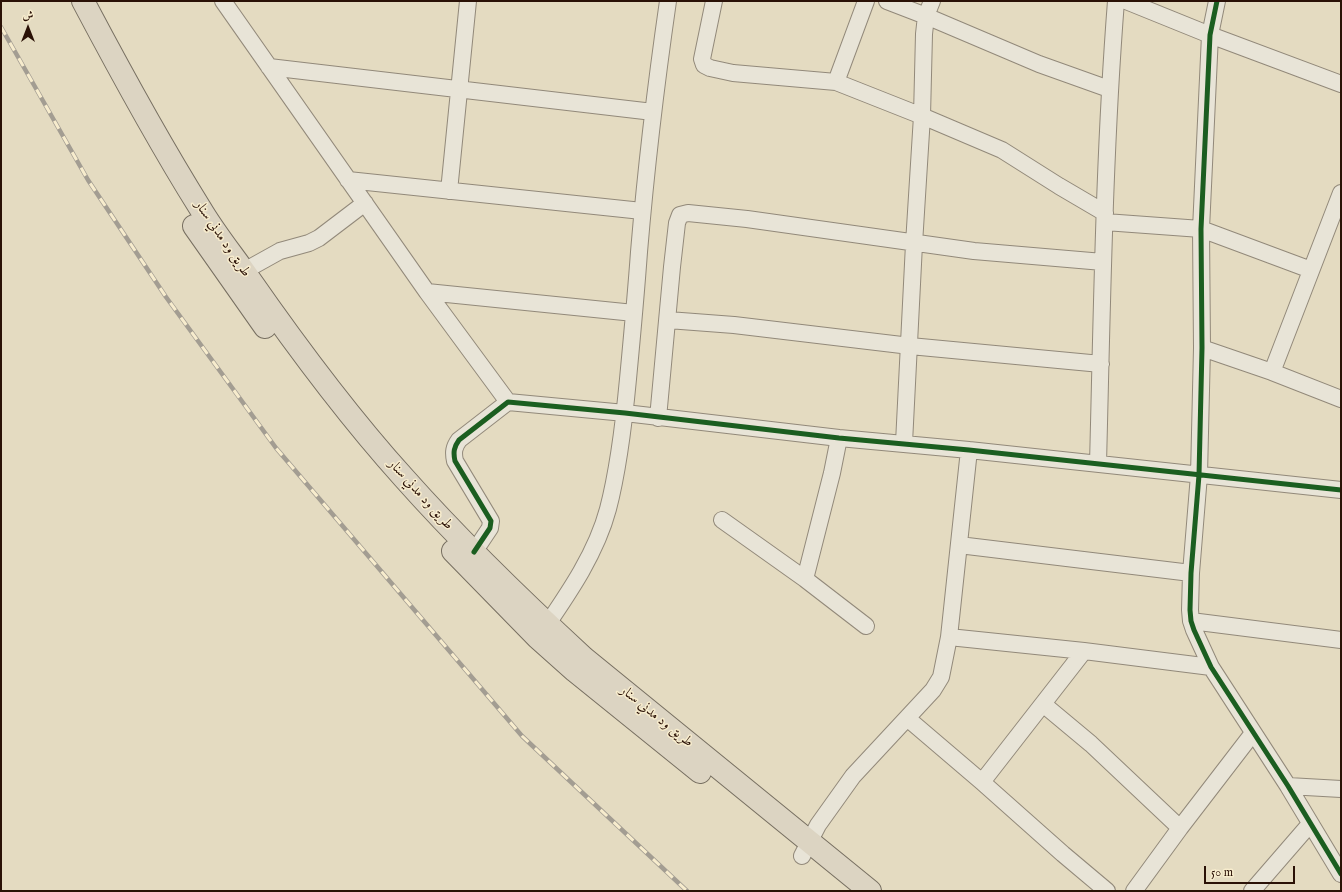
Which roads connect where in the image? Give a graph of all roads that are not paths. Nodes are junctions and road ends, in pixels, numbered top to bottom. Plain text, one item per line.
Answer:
1 (66, 1) edge
2 (83, 1) edge
3 (223, 1) edge
4 (468, 1) edge
5 (668, 1) edge
6 (714, 1) edge
7 (866, 1) edge
8 (887, 1) edge
9 (1116, 1) edge
10 (1126, 1) edge
11 (1216, 1) edge
12 (929, 8) edge
13 (1210, 35) junction
14 (269, 67) junction
15 (836, 82) junction
16 (1341, 84) edge
17 (1109, 89) junction
18 (459, 90) junction
19 (653, 112) junction
20 (922, 116) junction
21 (348, 180) junction
22 (449, 191) junction
23 (1341, 193) edge
24 (365, 203) junction
25 (642, 211) junction
26 (1105, 218) junction
27 (1201, 229) junction
28 (914, 244) junction
29 (1103, 262) junction
30 (1312, 270) junction
31 (244, 271) junction
32 (428, 292) junction
33 (634, 314) junction
34 (668, 320) junction
35 (910, 346) junction
36 (1202, 348) junction
37 (1101, 364) junction
38 (1272, 372) junction
39 (1341, 399) edge
40 (508, 402) junction
41 (625, 414) junction
42 (658, 418) junction
43 (839, 438) junction
44 (904, 443) junction
45 (969, 450) junction
46 (1098, 464) junction
47 (1199, 475) junction
48 (1341, 490) edge
49 (722, 520) dead end
50 (959, 545) junction
51 (474, 552) junction
52 (1191, 573) junction
53 (806, 579) junction
54 (1191, 621) junction
55 (866, 626) dead end
56 (543, 631) junction
57 (949, 637) junction
58 (1341, 640) edge
59 (1084, 652) junction
60 (1211, 667) junction
61 (1043, 704) junction
62 (907, 718) junction
63 (1252, 733) junction
64 (982, 782) junction
65 (1288, 786) junction
66 (1341, 789) edge
67 (1310, 824) junction
68 (1180, 828) junction
69 (806, 849) junction
70 (1341, 874) edge
71 (844, 891) edge
72 (870, 891) edge
73 (1107, 891) edge
74 (1134, 891) edge
75 (1252, 891) edge

1 - 56 highway, طريق ود مدني سنار
2 - 31 highway, طريق ود مدني سنار
3 - 14 street
4 - 18 street
5 - 19 street
6 - 15 street
7 - 15 street
8 - 12 street
9 - 17 street
10 - 13 street
11 - 13 street
12 - 17 street
12 - 20 street
13 - 16 street
13 - 27 street
14 - 18 street
14 - 21 street
15 - 20 street
17 - 26 street
18 - 19 street
18 - 22 street
19 - 25 street
20 - 26 street
20 - 28 street
21 - 22 street
21 - 24 street
22 - 25 street
23 - 30 street
24 - 31 street
24 - 32 street
25 - 33 street
26 - 27 street
26 - 29 street
27 - 30 street
27 - 36 street
28 - 29 street
28 - 34 street
28 - 35 street
29 - 37 street
30 - 38 street
31 - 51 highway, طريق ود مدني سنار
32 - 33 street
32 - 40 street
33 - 41 street
34 - 35 street
34 - 42 street
35 - 37 street
35 - 44 street
36 - 38 street
36 - 47 street
37 - 46 street
38 - 39 street
40 - 41 street
40 - 51 street
41 - 42 street
41 - 56 street
42 - 43 street
43 - 44 street
43 - 53 street
44 - 45 street
45 - 46 street
45 - 50 street
46 - 47 street
47 - 48 street
47 - 52 street
49 - 53 street
50 - 52 street
50 - 57 street
51 - 56 highway, طريق ود مدني سنار
52 - 54 street
53 - 55 street
54 - 58 street
54 - 60 street
56 - 69 highway, طريق ود مدني سنار
57 - 59 street
57 - 62 street
59 - 60 street
59 - 61 street
60 - 63 street
61 - 64 street
61 - 68 street
62 - 64 street
62 - 69 street
63 - 65 street
63 - 68 street
64 - 73 street
65 - 66 street
65 - 67 street
67 - 70 street
67 - 75 street
68 - 74 street
69 - 71 highway, طريق ود مدني سنار
69 - 72 highway, طريق ود مدني سنار

